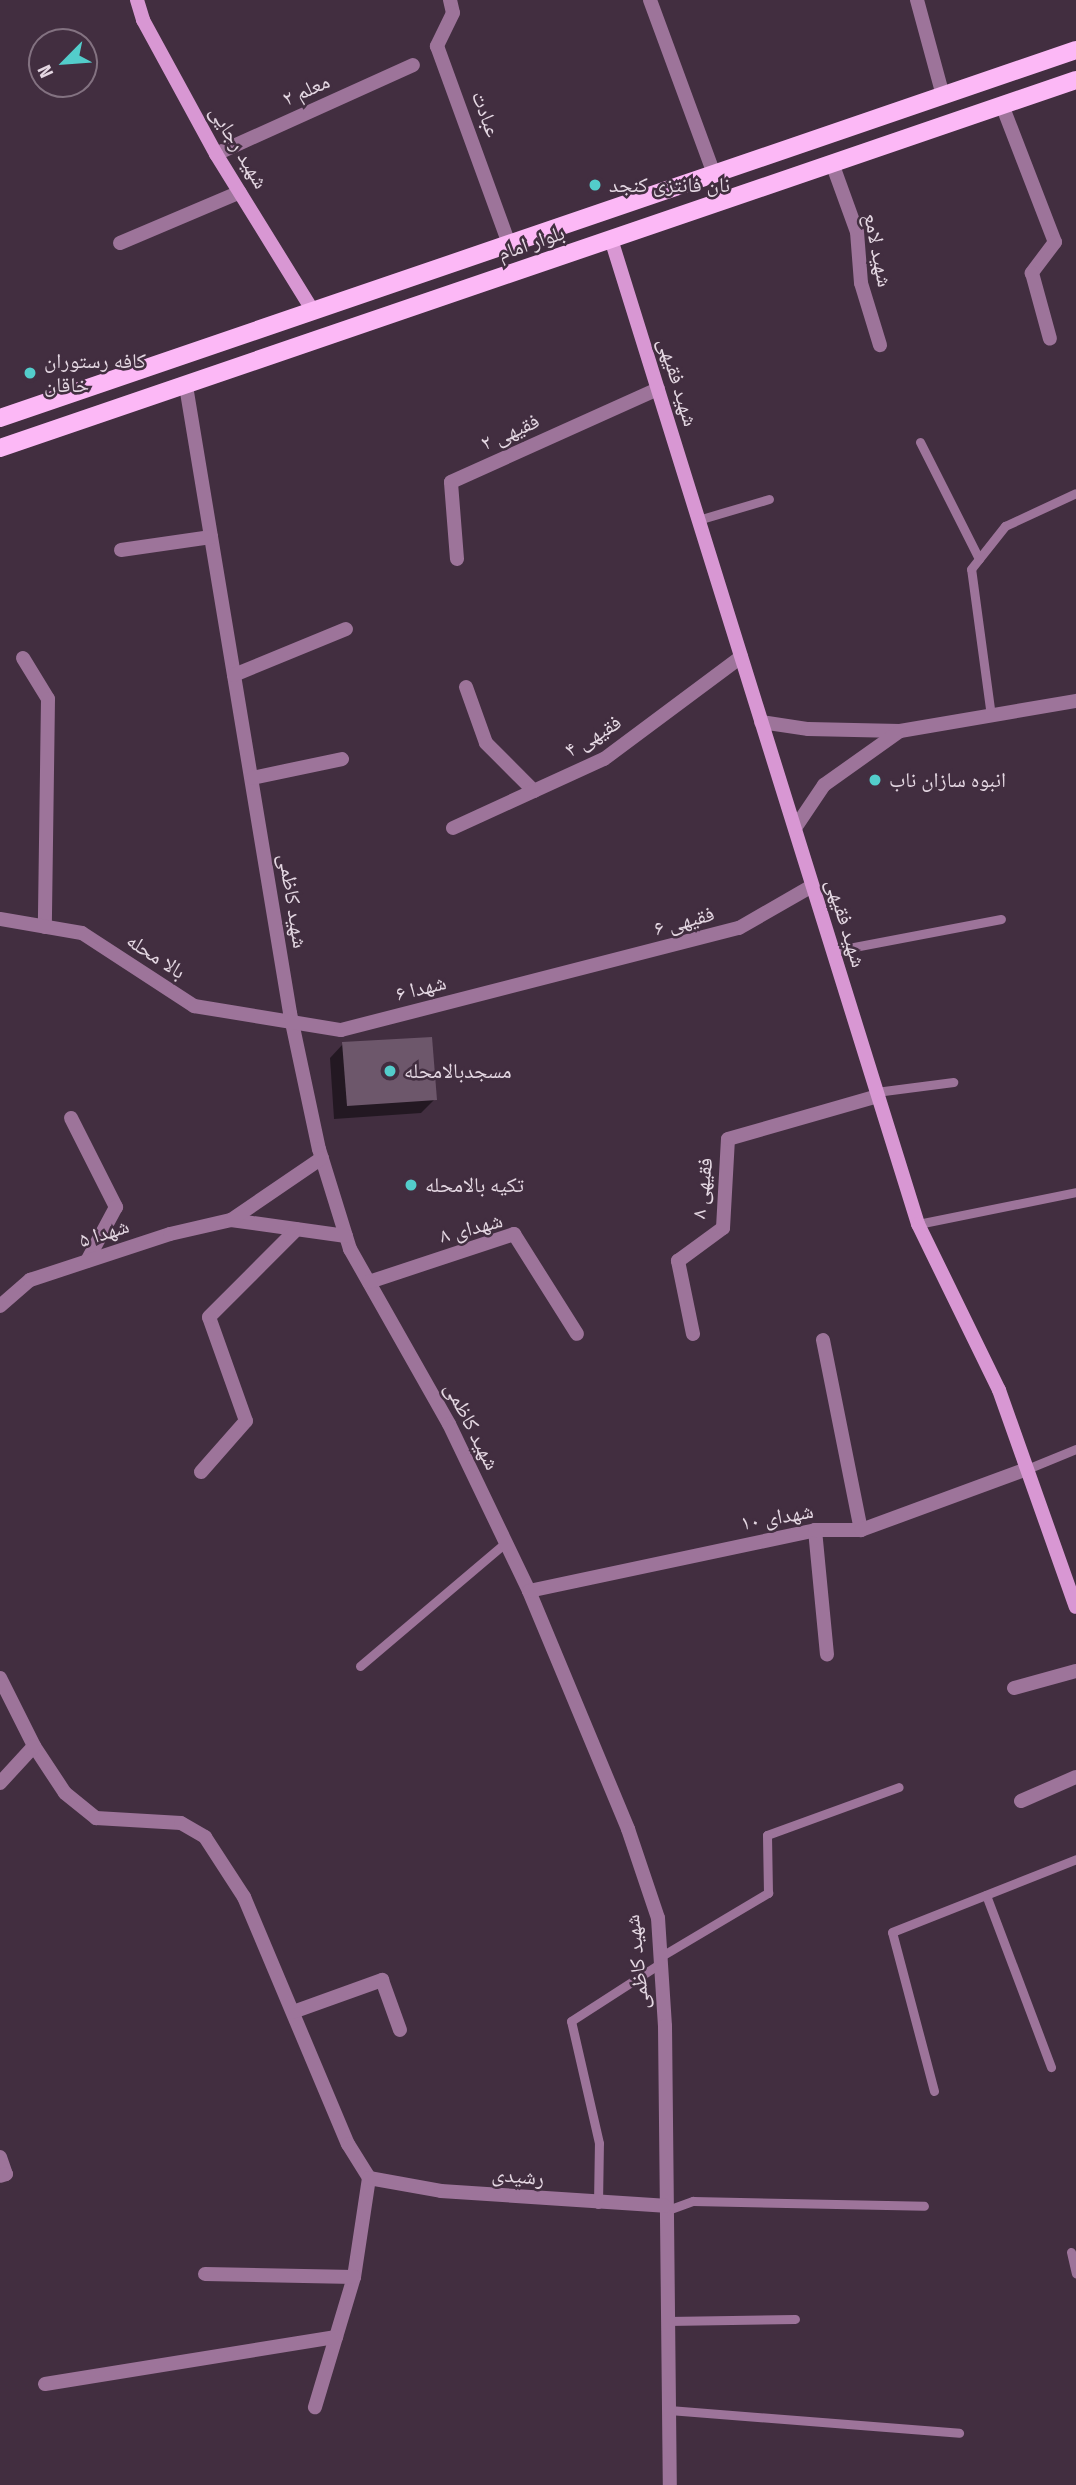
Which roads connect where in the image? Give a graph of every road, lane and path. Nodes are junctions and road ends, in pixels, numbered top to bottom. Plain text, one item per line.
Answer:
1 (137, 0) edge
2 (450, 0) edge
3 (650, 0) edge
4 (917, 0) edge
5 (1076, 50) edge
6 (413, 65) dead end
7 (1076, 80) edge
8 (943, 96) junction
9 (1002, 105) junction
10 (216, 154) junction
11 (832, 163) junction
12 (714, 174) junction
13 (240, 192) junction
14 (603, 212) junction
15 (611, 239) junction
16 (120, 243) dead end
17 (509, 244) junction
18 (313, 312) junction
19 (321, 339) junction
20 (1050, 339) dead end
21 (880, 345) dead end
22 (186, 386) junction
23 (658, 389) junction
24 (0, 418) edge
25 (920, 442) dead end
26 (0, 448) edge
27 (1076, 493) edge
28 (769, 499) dead end
29 (698, 520) junction
30 (211, 537) junction
31 (121, 550) dead end
32 (457, 559) dead end
33 (979, 559) junction
34 (346, 629) dead end
35 (741, 657) junction
36 (23, 658) dead end
37 (234, 675) junction
38 (466, 687) dead end
39 (1076, 701) edge
40 (990, 716) junction
41 (761, 722) junction
42 (900, 731) junction
43 (342, 759) dead end
44 (252, 778) junction
45 (534, 791) junction
46 (453, 828) dead end
47 (795, 828) junction
48 (813, 886) junction
49 (0, 919) edge
50 (1001, 919) dead end
51 (45, 927) junction
52 (833, 951) junction
53 (558, 975) joint
54 (292, 1025) junction
55 (953, 1082) dead end
56 (877, 1094) junction
57 (71, 1118) dead end
58 (322, 1158) junction
59 (1076, 1192) edge
60 (230, 1220) junction
61 (918, 1224) junction
62 (297, 1229) junction
63 (346, 1236) junction
64 (87, 1261) junction
65 (369, 1282) junction
66 (0, 1306) edge
67 (577, 1334) dead end
68 (693, 1334) dead end
69 (823, 1340) dead end
70 (1076, 1449) edge
71 (1027, 1469) junction
72 (201, 1472) dead end
73 (815, 1530) junction
74 (861, 1530) junction
75 (506, 1542) junction
76 (529, 1591) junction
77 (1076, 1607) edge
78 (827, 1654) dead end
79 (360, 1666) dead end
80 (1076, 1671) edge
81 (0, 1678) edge
82 (1014, 1688) dead end
83 (34, 1746) junction
84 (1076, 1777) edge
85 (0, 1783) edge
86 (899, 1787) dead end
87 (1021, 1801) dead end
88 (1076, 1859) edge
89 (986, 1895) junction
90 (660, 1960) junction
91 (293, 2012) junction
92 (400, 2030) dead end
93 (1051, 2067) dead end
94 (934, 2091) dead end
95 (0, 2157) edge
96 (0, 2176) edge
97 (369, 2178) junction
98 (598, 2204) junction
99 (924, 2206) dead end
100 (664, 2209) junction
101 (1071, 2252) dead end
102 (1076, 2273) edge
103 (205, 2274) dead end
104 (354, 2277) junction
105 (795, 2319) dead end
106 (667, 2321) junction
107 (336, 2337) junction
108 (45, 2384) dead end
109 (315, 2407) dead end
110 (669, 2410) junction
111 (959, 2433) dead end
112 (670, 2485) edge

1 - 10 main road, شهید رجایی
2 - 17 street, عبادت
3 - 12 street
4 - 8 street
5 - 8 main road, بلوار امام
6 - 10 street, معلم ۲
7 - 9 main road, بلوار امام
8 - 12 main road, بلوار امام
9 - 11 main road, بلوار امام
9 - 20 street
10 - 13 main road, شهید رجایی
11 - 15 main road, بلوار امام
11 - 21 street, شهید لامع
12 - 14 main road, بلوار امام
13 - 16 street
13 - 18 main road, شهید رجایی
14 - 15 main road
14 - 17 main road, بلوار امام
15 - 19 main road, بلوار امام
15 - 23 main road, شهید فقیهی
17 - 18 main road, بلوار امام
18 - 19 main road
18 - 24 main road, بلوار امام
19 - 22 main road, بلوار امام
22 - 26 main road, بلوار امام
22 - 30 street, شهید کاظمی
23 - 29 main road, شهید فقیهی
23 - 32 street, فقیهی ۲
25 - 33 lane
27 - 33 lane
28 - 29 lane
29 - 35 main road, شهید فقیهی
30 - 31 street
30 - 37 street, شهید کاظمی
33 - 40 lane
34 - 37 street
35 - 41 main road, شهید فقیهی
35 - 45 street, فقیهی ۴
36 - 51 street
37 - 44 street, شهید کاظمی
38 - 45 street
39 - 40 street
40 - 42 street
41 - 42 street
41 - 47 main road, شهید فقیهی
42 - 47 street
43 - 44 street
44 - 54 street, شهید کاظمی
45 - 46 street, فقیهی ۴
47 - 48 main road, شهید فقیهی
48 - 52 main road, شهید فقیهی
48 - 53 street, فقیهی ۶
49 - 51 street, بالا محله
50 - 52 lane
51 - 54 street, بالا محله
52 - 56 main road, شهید فقیهی
53 - 54 street, شهدا ۶
54 - 58 street, شهید کاظمی
55 - 56 lane
56 - 61 main road, شهید فقیهی
56 - 68 street, فقیهی ۸
57 - 64 street
58 - 60 street, شهدا ۵
58 - 63 street, شهید کاظمی
59 - 61 lane
60 - 62 street, شهدا ۵
60 - 64 street, شهدا ۵
61 - 71 main road, شهید فقیهی
62 - 63 street, شهدا ۵
62 - 72 street
63 - 65 street, شهید کاظمی
64 - 66 street, شهدا ۵
65 - 67 street, شهدای ۸
65 - 75 street, شهید کاظمی
69 - 74 street
70 - 71 lane
71 - 74 street, شهدای ۱۰
71 - 77 main road, شهید فقیهی
73 - 74 street, شهدای ۱۰
73 - 76 street, شهدای ۱۰
73 - 78 street
75 - 76 street, شهید کاظمی
75 - 79 lane
76 - 90 street, شهید کاظمی
80 - 82 street
81 - 83 street
83 - 85 street
83 - 91 street
84 - 87 street
86 - 90 lane
88 - 89 lane
89 - 93 lane
89 - 94 lane
90 - 98 lane
90 - 100 street, شهید کاظمی
91 - 92 street
91 - 97 street
95 - 96 street
97 - 98 street, رشیدی
97 - 104 street
98 - 100 street, رشیدی
99 - 100 lane
100 - 106 street, شهید کاظمی
101 - 102 lane
103 - 104 street
104 - 107 street
105 - 106 lane
106 - 110 street, شهید کاظمی
107 - 108 street
107 - 109 street
110 - 111 lane
110 - 112 street, شهید کاظمی

